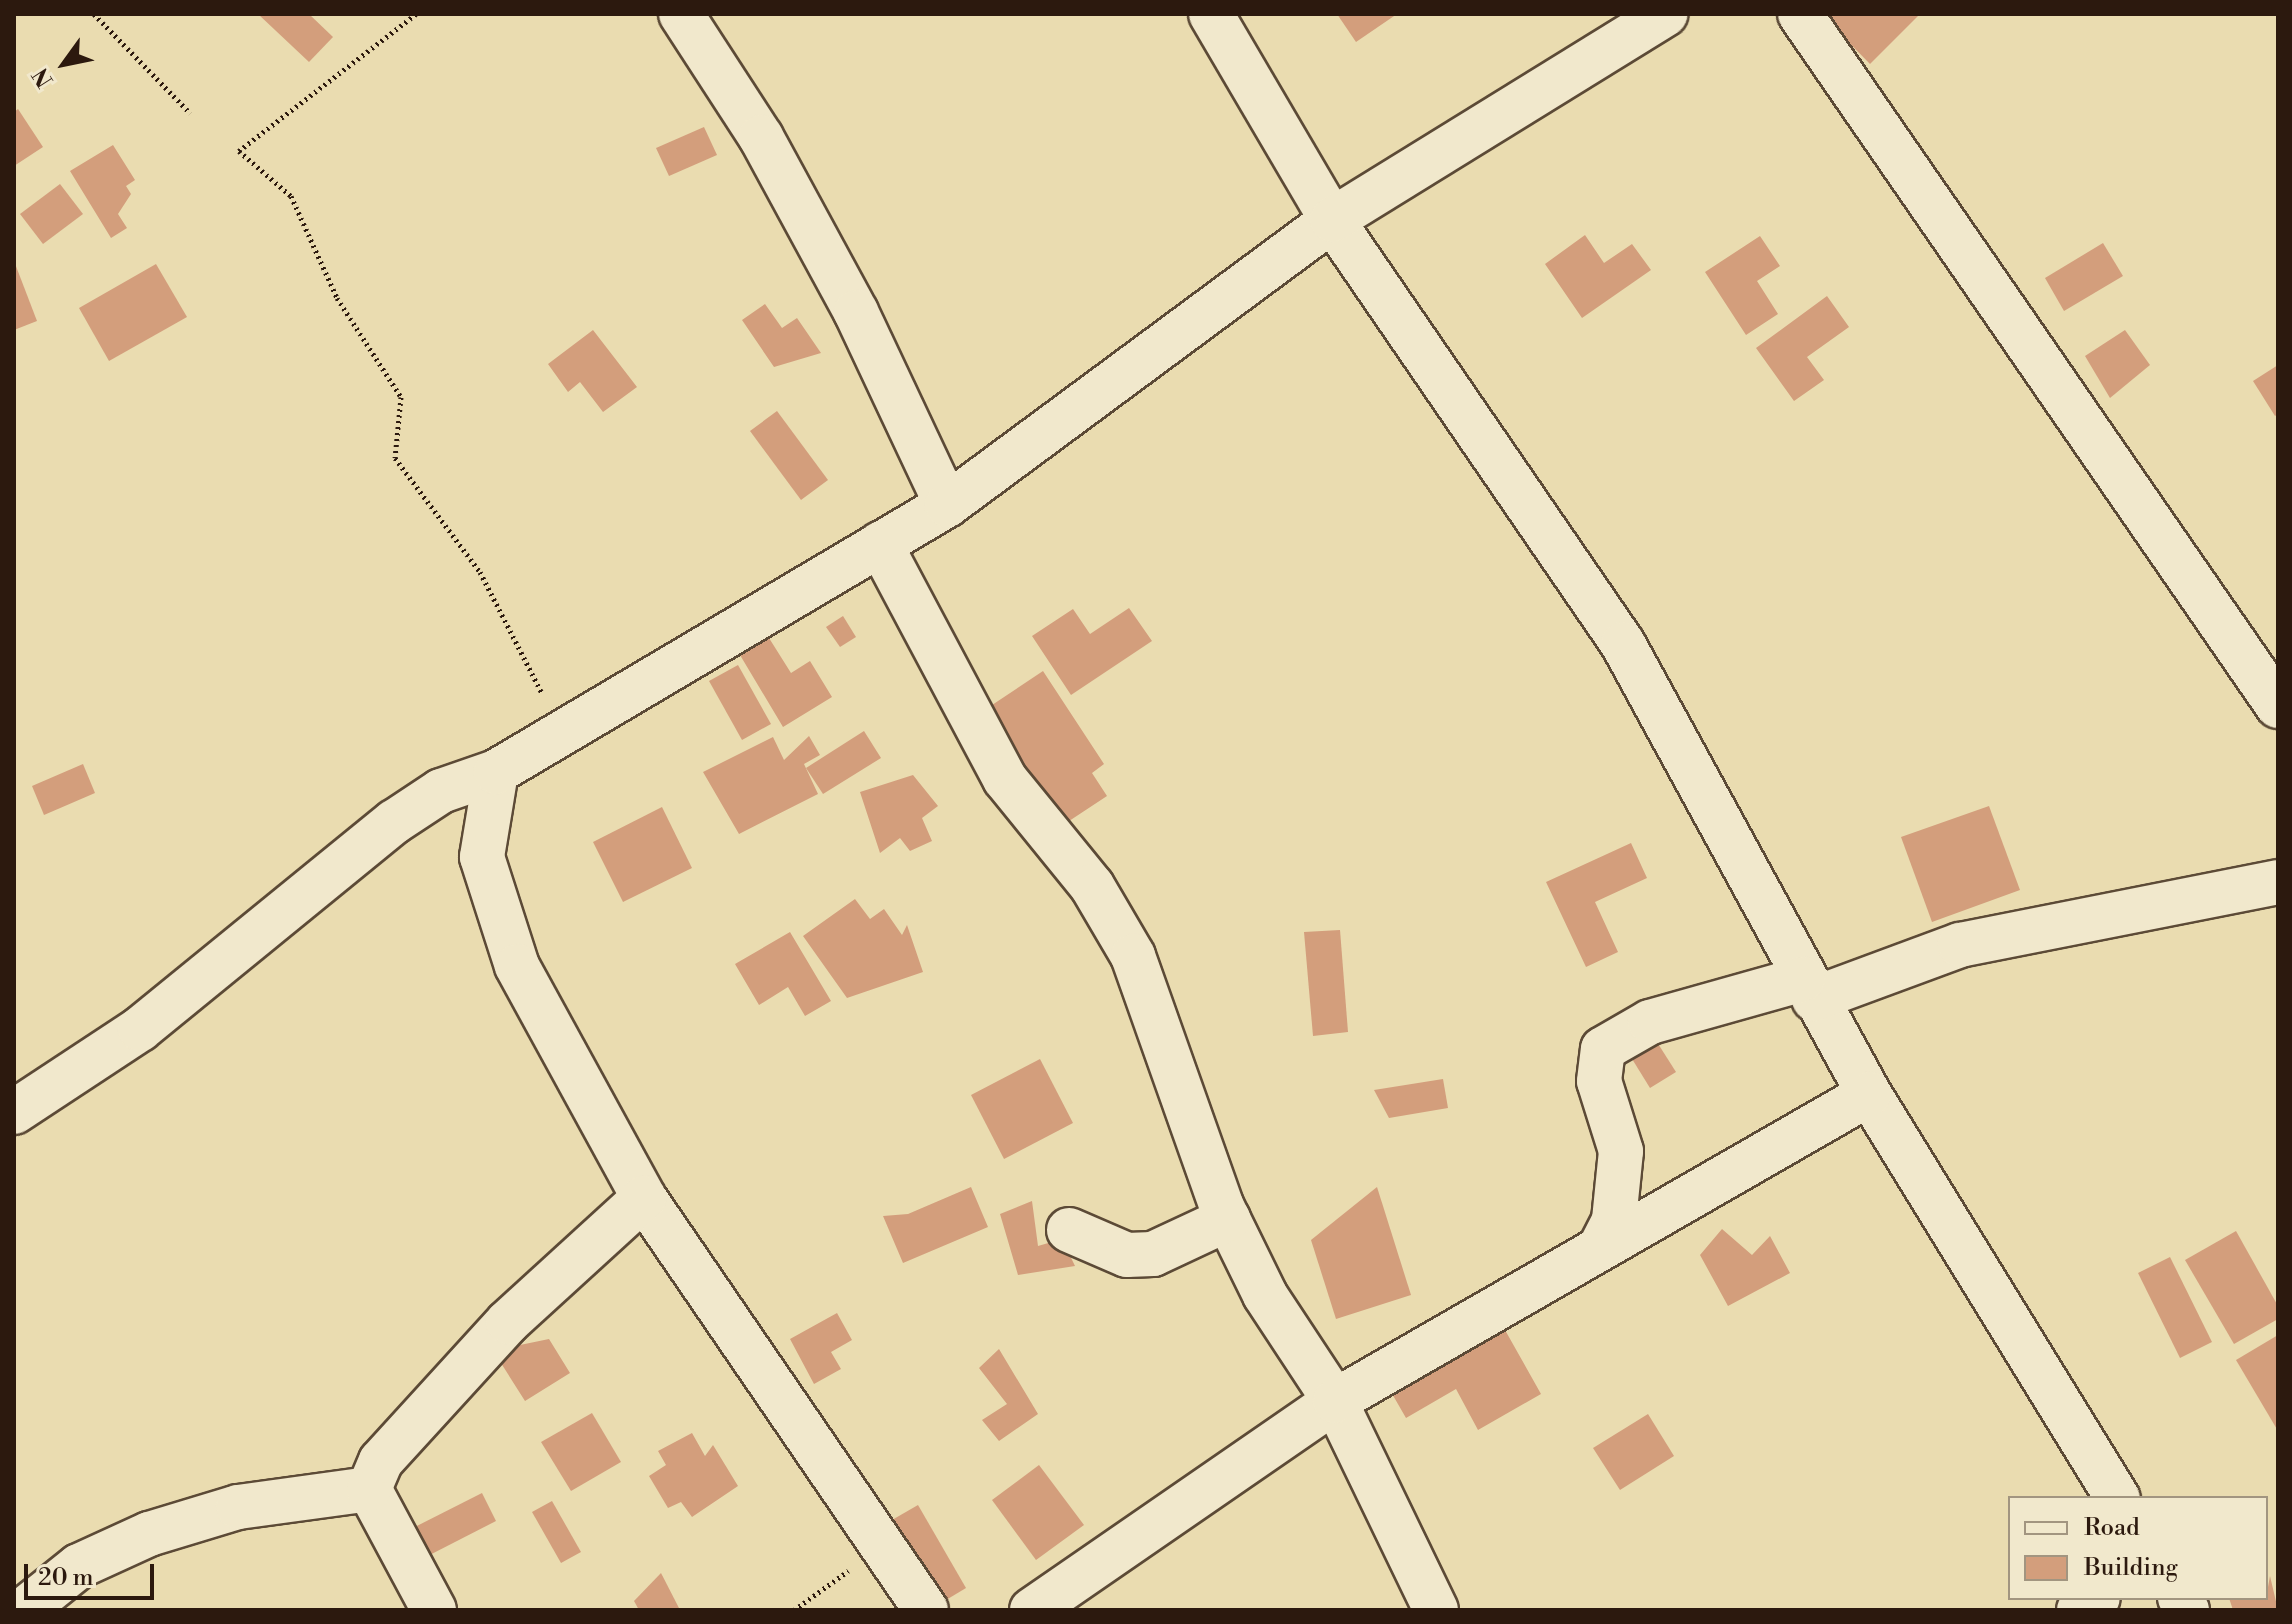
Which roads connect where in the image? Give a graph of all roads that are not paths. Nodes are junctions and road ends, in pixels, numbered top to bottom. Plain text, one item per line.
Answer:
1 (681, 14) edge
2 (1211, 14) edge
3 (1666, 14) edge
4 (1800, 14) edge
5 (1332, 220) junction
6 (947, 505) junction
7 (880, 544) junction
8 (2278, 706) edge
9 (496, 772) junction
10 (2278, 882) edge
11 (1809, 989) junction
12 (1869, 1094) junction
13 (14, 1112) edge
14 (644, 1198) junction
15 (1228, 1219) junction
16 (1069, 1230) dead end
17 (1600, 1248) junction
18 (1335, 1401) junction
19 (369, 1489) junction
20 (2117, 1496) edge
21 (24, 1610) edge
22 (434, 1610) edge
23 (926, 1610) edge
24 (1032, 1610) edge
25 (1436, 1610) edge

1 - 6 street
2 - 5 street
3 - 5 street
4 - 8 street
5 - 6 street
5 - 11 street
6 - 7 street
7 - 9 street
7 - 15 street
9 - 13 street
9 - 14 street
10 - 11 street
11 - 12 street
11 - 17 street
12 - 17 street
12 - 20 street
14 - 19 street
14 - 23 street
15 - 16 street
15 - 18 street
17 - 18 street
18 - 24 street
18 - 25 street
19 - 21 street
19 - 22 street

